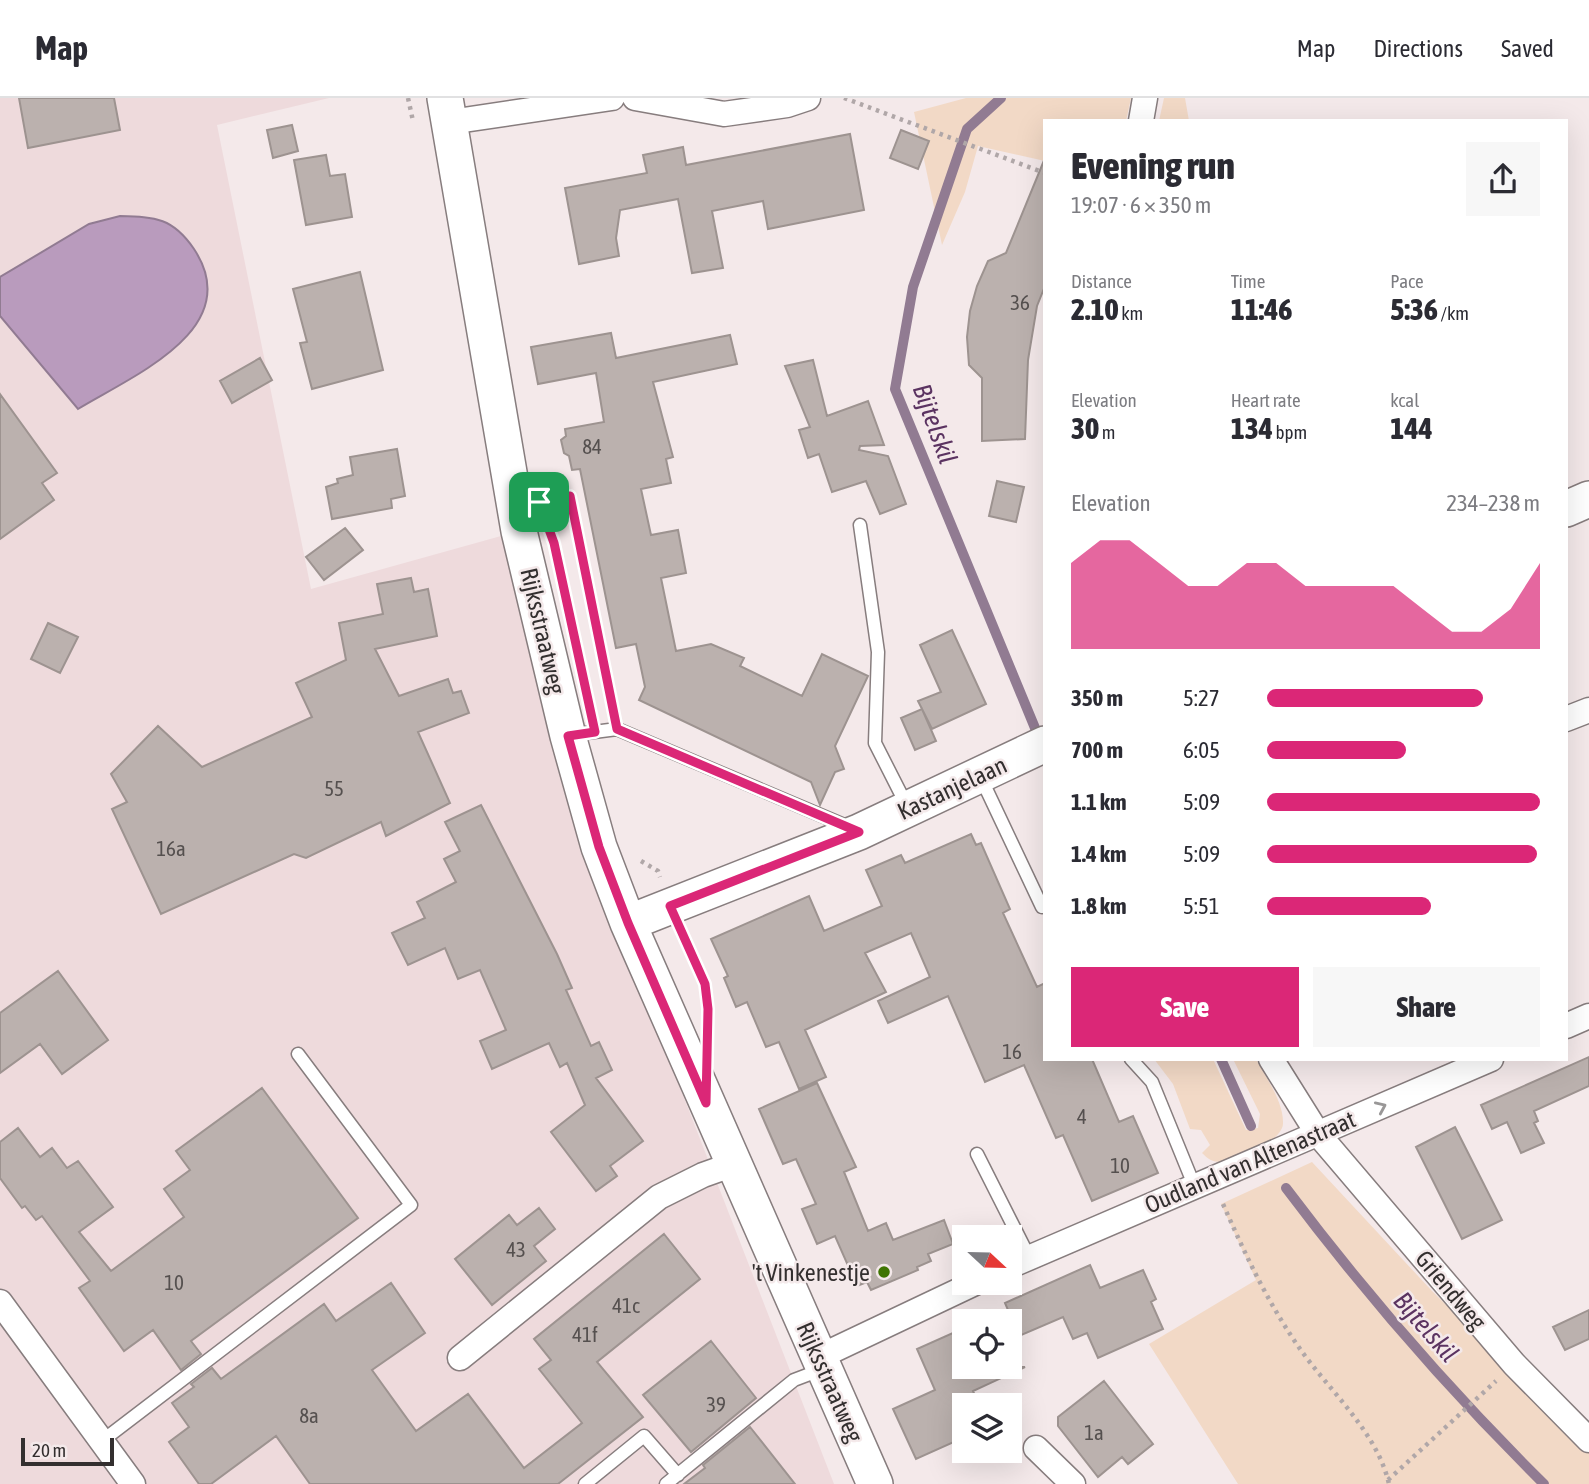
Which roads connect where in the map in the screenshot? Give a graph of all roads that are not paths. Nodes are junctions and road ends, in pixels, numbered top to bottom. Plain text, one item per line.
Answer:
1 (612, 98) edge
2 (635, 98) edge
3 (808, 98) edge
4 (1145, 98) edge
5 (447, 110) edge
6 (1141, 119) edge
7 (1589, 499) edge
8 (1568, 508) edge
9 (860, 525) dead end
10 (1589, 710) edge
11 (1568, 718) edge
12 (568, 736) junction
13 (1043, 745) edge
14 (980, 775) junction
15 (908, 808) junction
16 (859, 832) junction
17 (1042, 907) dead end
18 (628, 923) junction
19 (1589, 1016) edge
20 (1568, 1025) edge
21 (298, 1054) dead end
22 (1133, 1061) edge
23 (1272, 1061) edge
24 (1486, 1061) edge
25 (1318, 1134) junction
26 (977, 1154) dead end
27 (734, 1164) junction
28 (1203, 1181) junction
29 (1005, 1225) edge
30 (1022, 1261) edge
31 (952, 1295) edge
32 (0, 1302) edge
33 (460, 1358) dead end
34 (822, 1363) junction
35 (1589, 1440) edge
36 (102, 1441) junction
37 (1037, 1448) dead end
38 (678, 1475) junction
39 (133, 1484) edge
40 (585, 1484) edge
41 (666, 1484) edge
42 (875, 1484) edge
43 (1073, 1484) edge

1 - 5 street
2 - 3 street
4 - 6 street
5 - 12 street, Rijksstraatweg
7 - 8 street
9 - 15 lane
10 - 11 street
12 - 16 lane
12 - 18 street, Rijksstraatweg
13 - 14 street, Kastanjelaan
14 - 15 street, Kastanjelaan
14 - 17 lane
15 - 16 street, Kastanjelaan
16 - 18 street, Kastanjelaan
18 - 27 street, Rijksstraatweg
19 - 20 street
21 - 36 lane
22 - 28 lane
23 - 25 street, Griendweg
25 -> 24 street, Oudland van Altenastraat
25 - 28 street, Oudland van Altenastraat
25 - 35 street, Griendweg
26 - 29 lane
27 - 33 street
27 - 34 street, Rijksstraatweg
28 - 30 street, Oudland van Altenastraat
31 - 34 street
32 - 36 street
34 - 38 lane
34 - 42 street, Rijksstraatweg
36 - 39 street
37 - 43 street
38 - 40 lane
38 - 41 lane

